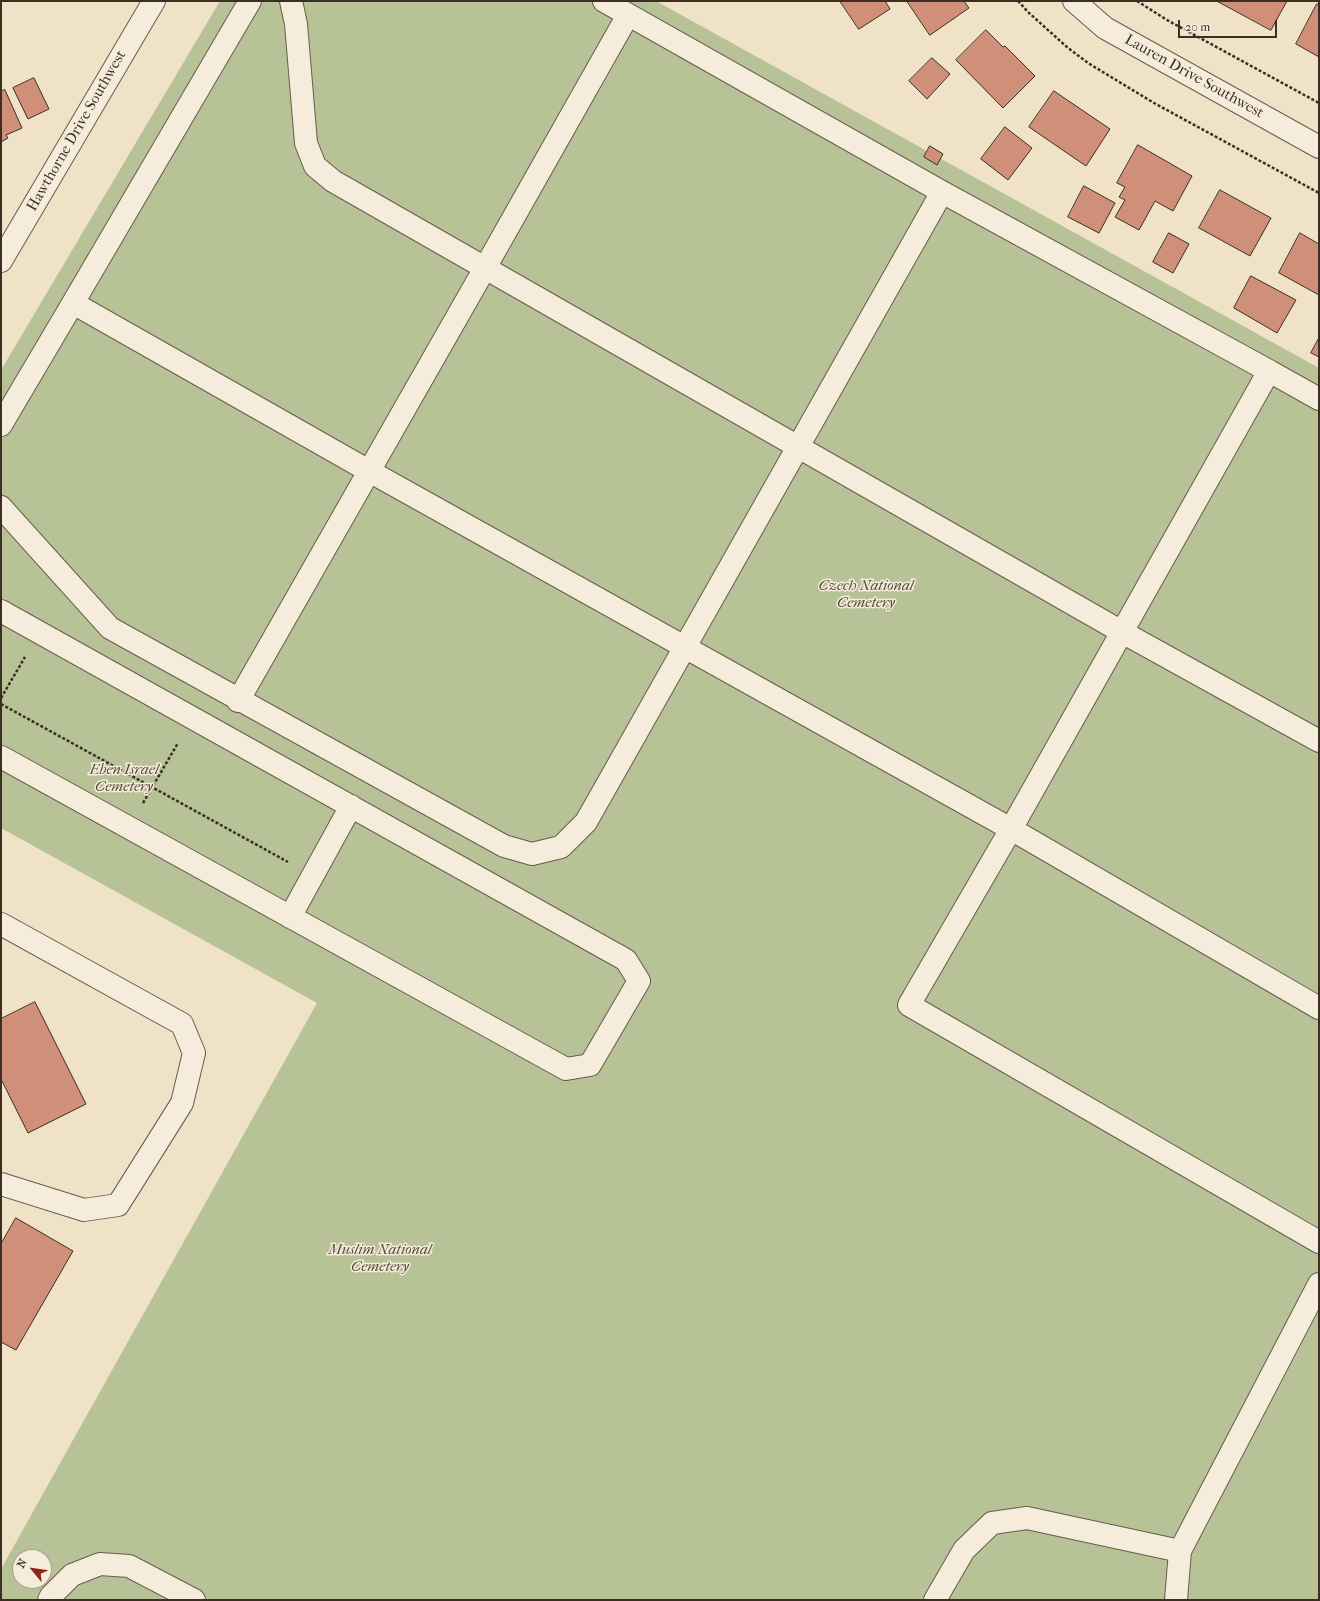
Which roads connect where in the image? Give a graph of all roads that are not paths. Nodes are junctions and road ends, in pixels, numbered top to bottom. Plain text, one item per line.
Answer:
1 (154, 1) edge
2 (250, 1) edge
3 (291, 1) edge
4 (604, 1) edge
5 (1074, 1) edge
6 (628, 15) junction
7 (1319, 146) edge
8 (942, 192) junction
9 (1, 261) edge
10 (485, 268) junction
11 (73, 303) junction
12 (1269, 371) junction
13 (1319, 399) edge
14 (1, 425) edge
15 (797, 446) junction
16 (369, 471) junction
17 (1, 507) edge
18 (1, 611) edge
19 (1122, 632) junction
20 (686, 647) junction
21 (238, 701) junction
22 (1319, 741) edge
23 (1, 756) edge
24 (351, 806) junction
25 (1011, 829) junction
26 (290, 917) junction
27 (1, 924) edge
28 (1319, 1008) edge
29 (1, 1184) edge
30 (1319, 1242) edge
31 (1319, 1284) edge
32 (1180, 1551) junction
33 (49, 1600) edge
34 (194, 1600) edge
35 (935, 1600) edge
36 (1176, 1600) edge

1 - 9 street, Hawthorne Drive Southwest
2 - 11 street
3 - 10 street
4 - 6 street
5 - 7 street, Lauren Drive Southwest
6 - 8 street
6 - 10 street
8 - 12 street
8 - 15 street
10 - 15 street
10 - 16 street
11 - 14 street
11 - 16 street
12 - 13 street
12 - 19 street
15 - 19 street
15 - 20 street
16 - 20 street
16 - 21 street
17 - 21 street
18 - 24 street
19 - 22 street
19 - 25 street
20 - 21 street
20 - 25 street
23 - 26 street
24 - 26 street
24 - 26 street
25 - 28 street
25 - 30 street
27 - 29 street
31 - 32 street
32 - 35 street
32 - 36 street
33 - 34 street

